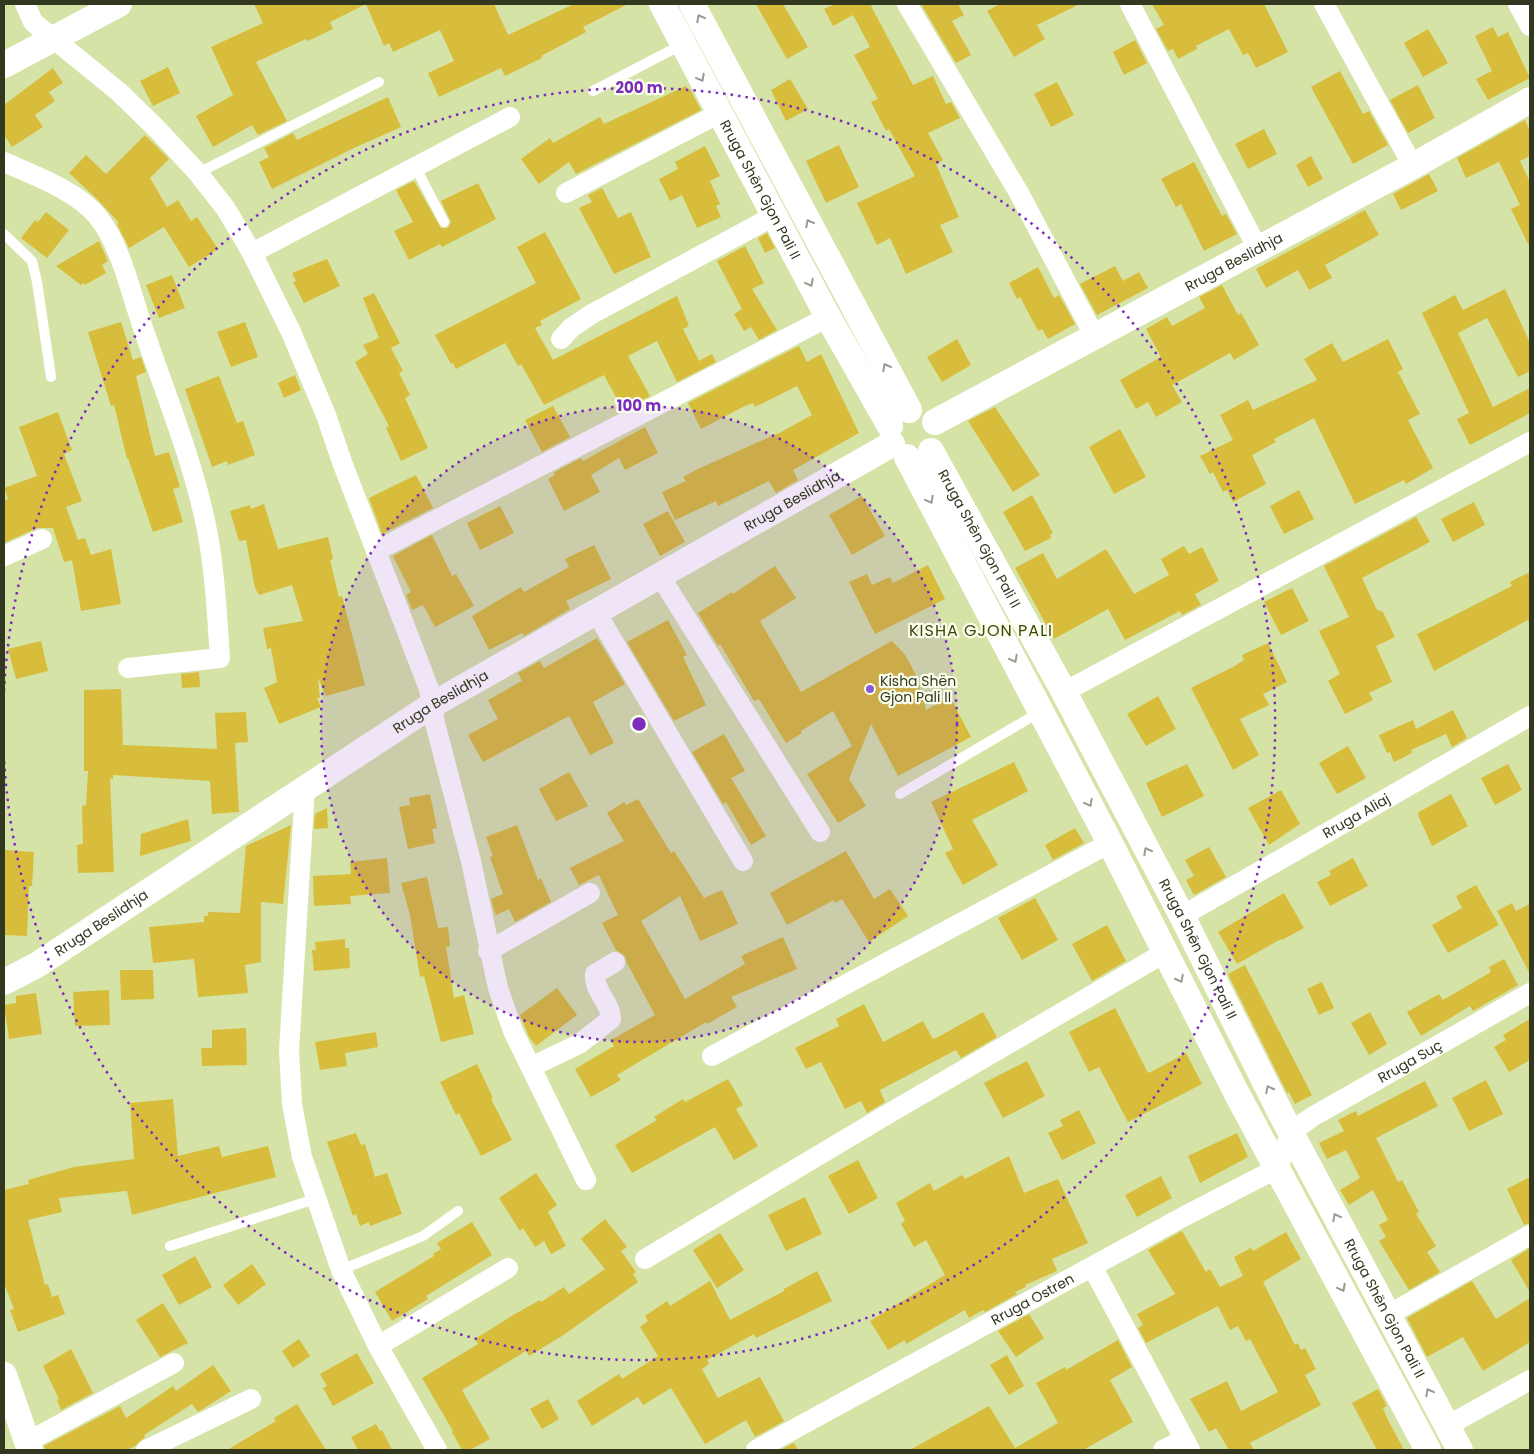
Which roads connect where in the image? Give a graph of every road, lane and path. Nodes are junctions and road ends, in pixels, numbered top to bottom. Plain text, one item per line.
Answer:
1 (25, 4) edge
2 (119, 4) edge
3 (662, 4) edge
4 (692, 4) edge
5 (908, 4) edge
6 (1130, 4) edge
7 (1324, 4) edge
8 (1518, 4) edge
9 (1530, 26) edge
10 (52, 40) junction
11 (683, 44) junction
12 (4, 65) edge
13 (379, 82) dead end
14 (593, 91) dead end
15 (1530, 100) edge
16 (720, 113) junction
17 (510, 117) dead end
18 (4, 162) edge
19 (1413, 166) junction
20 (416, 168) junction
21 (198, 173) junction
22 (566, 193) dead end
23 (774, 216) junction
24 (444, 222) dead end
25 (4, 234) edge
26 (1258, 249) junction
27 (252, 253) junction
28 (828, 317) junction
29 (1096, 337) junction
30 (561, 339) dead end
31 (51, 377) dead end
32 (906, 437) junction
33 (1530, 442) edge
34 (42, 539) dead end
35 (376, 551) junction
36 (4, 556) edge
37 (660, 576) junction
38 (596, 612) junction
39 (128, 668) dead end
40 (1064, 692) junction
41 (432, 705) junction
42 (1041, 712) junction
43 (1530, 716) edge
44 (305, 786) junction
45 (900, 794) dead end
46 (820, 832) dead end
47 (1110, 843) junction
48 (743, 861) dead end
49 (590, 893) dead end
50 (1182, 916) junction
51 (488, 951) junction
52 (1166, 952) junction
53 (615, 962) dead end
54 (4, 982) edge
55 (1530, 993) edge
56 (712, 1056) dead end
57 (531, 1068) junction
58 (1291, 1132) junction
59 (1278, 1168) junction
60 (586, 1180) dead end
61 (315, 1199) junction
62 (458, 1211) dead end
63 (1530, 1235) edge
64 (170, 1246) dead end
65 (646, 1259) dead end
66 (508, 1268) dead end
67 (1093, 1268) junction
68 (341, 1270) junction
69 (1388, 1314) junction
70 (378, 1346) junction
71 (174, 1363) dead end
72 (4, 1375) edge
73 (1530, 1380) edge
74 (251, 1399) dead end
75 (1447, 1426) junction
76 (1186, 1445) edge
77 (29, 1446) edge
78 (146, 1450) edge
79 (437, 1450) edge
80 (756, 1450) edge
81 (1164, 1450) edge
82 (1428, 1450) edge
83 (1460, 1450) edge

1 - 10 street
2 - 10 street
3 - 11 street, Rruga Shën Gjon Pali II
32 -> 4 street, Rruga Shën Gjon Pali II
5 - 29 street
6 - 26 street
7 - 19 street
8 - 9 street
10 - 12 street
10 - 21 street
11 - 14 lane
11 -> 16 street, Rruga Shën Gjon Pali II
13 - 21 lane
15 - 19 street, Rruga Beslidhja
16 - 22 street
16 - 23 street, Rruga Shën Gjon Pali II
17 - 20 street
18 - 39 street
19 - 26 street, Rruga Beslidhja
20 - 24 lane
20 - 27 street
21 - 27 street
23 -> 28 street, Rruga Shën Gjon Pali II
23 - 30 street
25 - 31 lane
26 - 29 street, Rruga Beslidhja
27 - 35 street
28 - 32 street, Rruga Shën Gjon Pali II
28 - 35 street
29 - 32 street, Rruga Beslidhja
32 - 37 street, Rruga Beslidhja
32 - 40 street, Rruga Shën Gjon Pali II
32 -> 42 street, Rruga Shën Gjon Pali II
33 - 40 street
34 - 36 street
35 - 41 street
37 - 38 street, Rruga Beslidhja
37 - 46 street
38 - 41 street, Rruga Beslidhja
38 - 48 street
50 -> 40 street, Rruga Shën Gjon Pali II
41 - 44 street, Rruga Beslidhja
41 - 51 street
42 - 45 lane
42 -> 47 street, Rruga Shën Gjon Pali II
43 - 50 street, Rruga Aliaj
44 - 54 street, Rruga Beslidhja
44 - 61 street
47 - 52 street, Rruga Shën Gjon Pali II
47 - 56 street
49 - 51 street
58 -> 50 street, Rruga Shën Gjon Pali II
51 - 57 street
52 -> 59 street, Rruga Shën Gjon Pali II
52 - 65 street
53 - 57 street
55 - 58 street, Rruga Suç
57 - 60 street
58 - 59 street
69 -> 58 street, Rruga Shën Gjon Pali II
59 - 67 street, Rruga Ostren
59 -> 82 street, Rruga Shën Gjon Pali II
61 - 64 lane
61 - 68 street
62 - 68 lane
63 - 69 street
66 - 70 street
67 - 76 street
67 - 80 street, Rruga Ostren
68 - 70 street
75 -> 69 street, Rruga Shën Gjon Pali II
70 - 79 street
71 - 77 street
72 - 77 street
73 - 75 street
74 - 78 street
75 - 83 street, Rruga Shën Gjon Pali II
76 - 81 street

